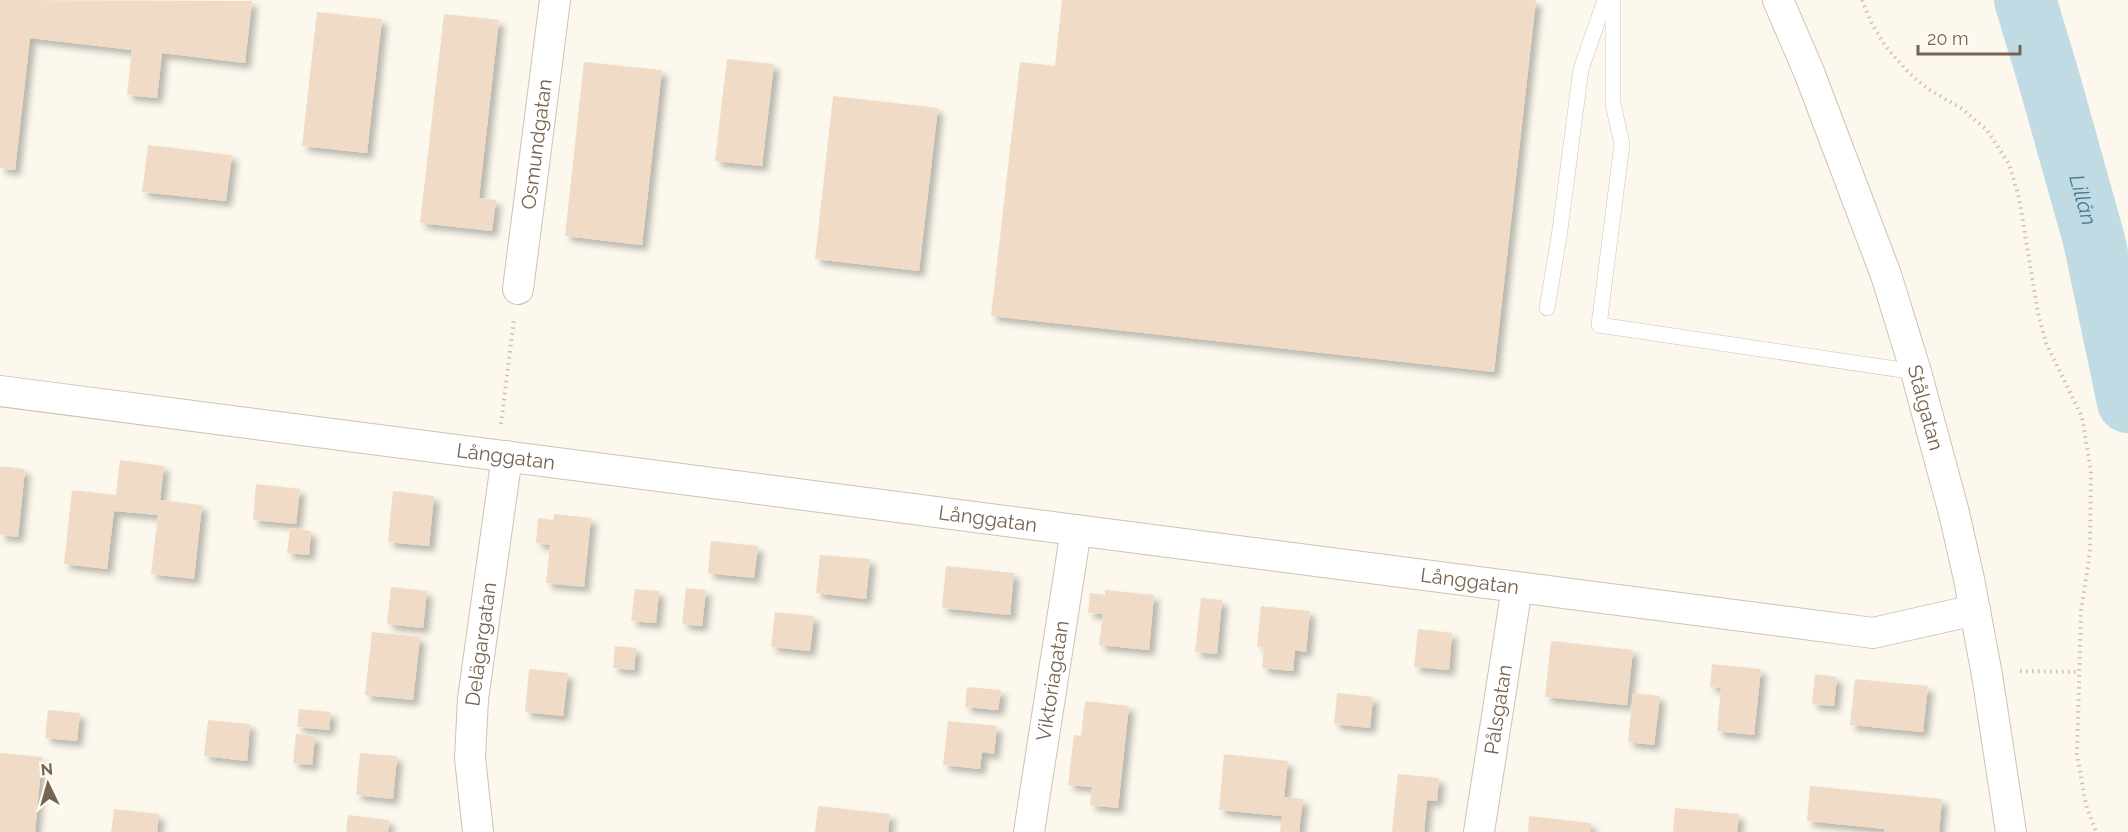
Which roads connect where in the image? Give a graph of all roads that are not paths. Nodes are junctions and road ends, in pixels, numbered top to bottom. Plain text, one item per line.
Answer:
1 (555, 0) edge
2 (1605, 0) edge
3 (1613, 0) edge
4 (1778, 0) edge
5 (518, 288) road end
6 (1547, 308) dead end
7 (1916, 372) junction
8 (0, 391) edge
9 (507, 456) junction
10 (1076, 530) junction
11 (1517, 587) junction
12 (1975, 610) junction
13 (478, 832) edge
14 (1029, 832) edge
15 (1479, 832) edge
16 (2011, 832) edge

1 - 5 street, Osmundgatan
2 - 6 lane
3 - 7 lane
4 - 7 street, Stålgatan
7 - 12 street, Stålgatan
8 - 9 street, Långgatan
9 - 10 street, Långgatan
9 - 13 street, Delägargatan
10 - 11 street, Långgatan
10 - 14 street, Viktoriagatan
11 - 12 street, Långgatan
11 - 15 street, Pålsgatan
12 - 16 street, Stålgatan

